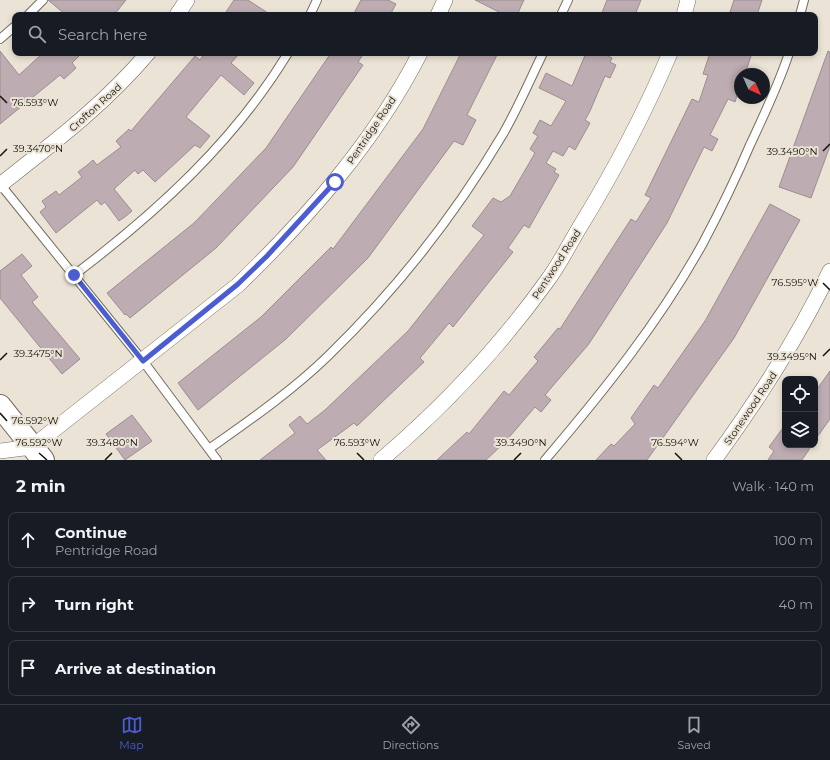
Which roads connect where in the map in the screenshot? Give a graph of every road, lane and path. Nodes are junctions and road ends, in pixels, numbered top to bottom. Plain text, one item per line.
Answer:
1 (43, 0) edge
2 (188, 0) edge
3 (317, 0) edge
4 (445, 0) edge
5 (568, 0) edge
6 (688, 0) edge
7 (804, 0) edge
8 (31, 12) edge
9 (179, 12) edge
10 (311, 12) edge
11 (439, 12) edge
12 (562, 12) edge
13 (685, 12) edge
14 (801, 12) edge
15 (12, 29) edge
16 (0, 39) edge
17 (146, 56) edge
18 (286, 56) edge
19 (418, 56) edge
20 (541, 56) edge
21 (669, 56) edge
22 (787, 56) edge
23 (0, 185) edge
24 (830, 271) edge
25 (74, 275) junction
26 (143, 361) junction
27 (0, 406) edge
28 (209, 449) junction
29 (0, 451) edge
30 (38, 453) edge
31 (217, 460) edge
32 (381, 460) edge
33 (545, 460) edge
34 (714, 460) edge

1 - 8 lane
2 - 9 street
3 - 10 lane
4 - 11 street
5 - 12 lane
6 - 13 street
7 - 14 lane
15 - 16 lane
17 - 23 street, Crofton Road
18 - 25 lane
19 - 26 street, Pentridge Road
20 - 28 lane
21 - 32 street, Pentwood Road
22 - 33 lane
23 - 25 lane
24 - 34 street, Stonewood Road
25 - 26 lane
26 - 28 lane
26 - 30 street, Pentridge Road
27 - 30 main road
28 - 31 lane
29 - 30 street, Pentridge Road

